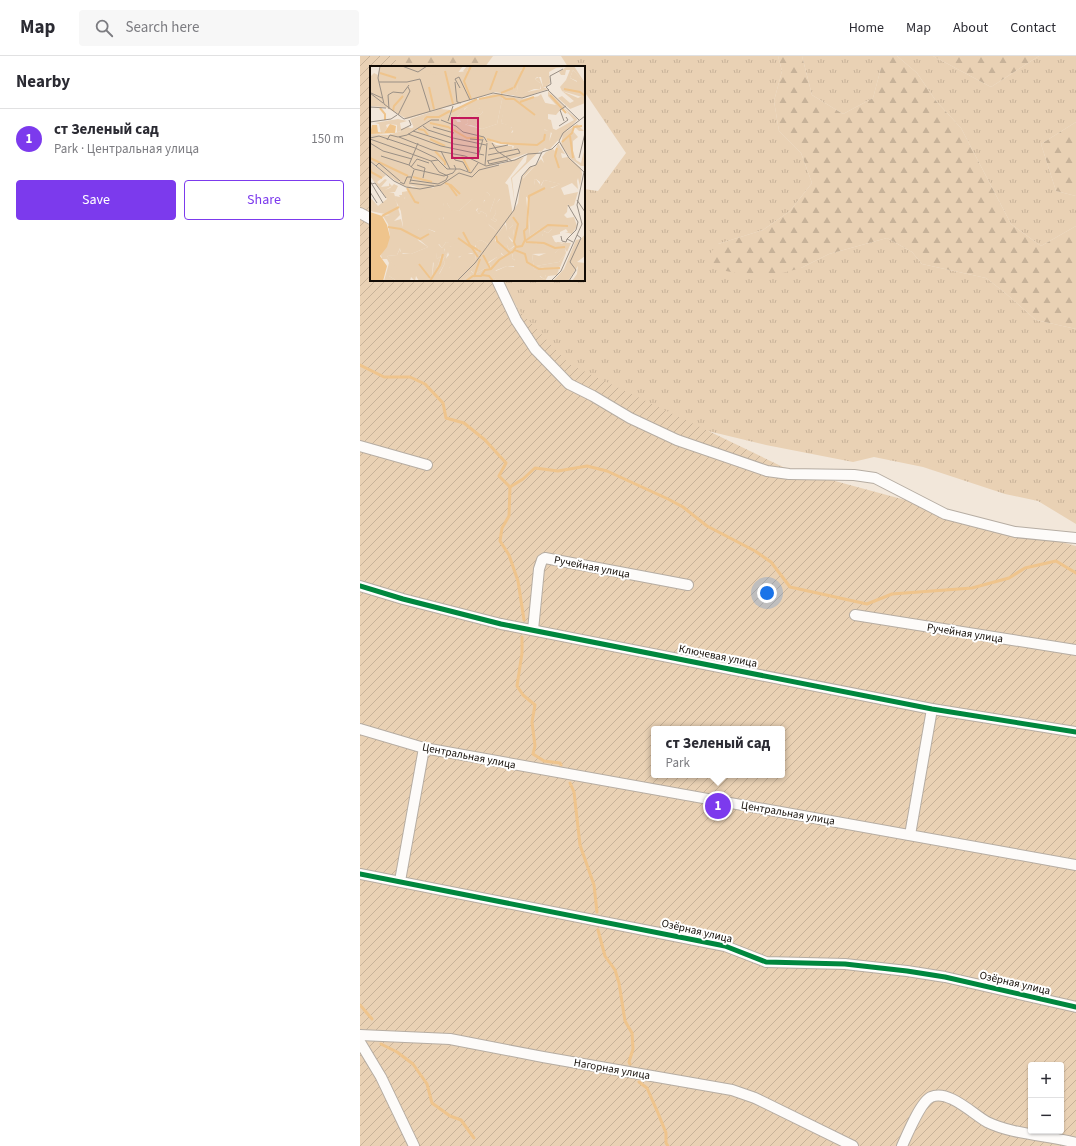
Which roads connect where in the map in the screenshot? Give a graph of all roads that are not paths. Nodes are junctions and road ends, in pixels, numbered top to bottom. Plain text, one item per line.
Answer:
1 (360, 213) edge
2 (370, 218) edge
3 (497, 281) edge
4 (360, 446) edge
5 (428, 465) dead end
6 (1076, 538) edge
7 (688, 585) dead end
8 (360, 586) edge
9 (855, 615) dead end
10 (533, 630) junction
11 (1076, 650) edge
12 (932, 708) junction
13 (360, 729) edge
14 (1076, 732) edge
15 (424, 748) junction
16 (910, 835) junction
17 (1076, 865) edge
18 (360, 874) edge
19 (400, 881) junction
20 (1076, 1007) edge
21 (360, 1035) edge
22 (360, 1042) edge
23 (1076, 1143) edge
24 (414, 1146) edge
25 (853, 1146) edge
26 (902, 1146) edge

1 - 2 street
3 - 6 street
4 - 5 street
7 - 10 street, Ручейная улица
8 - 10 street, Ключевая улица
9 - 11 street, Ручейная улица
10 - 12 street, Ключевая улица
12 - 14 street, Ключевая улица
12 - 16 street
13 - 15 street, Центральная улица
15 - 16 street, Центральная улица
15 - 19 street
16 - 17 street, Центральная улица
18 - 19 street, Озёрная улица
19 - 20 street, Озёрная улица
21 - 25 street, Нагорная улица
22 - 24 street
23 - 26 street

